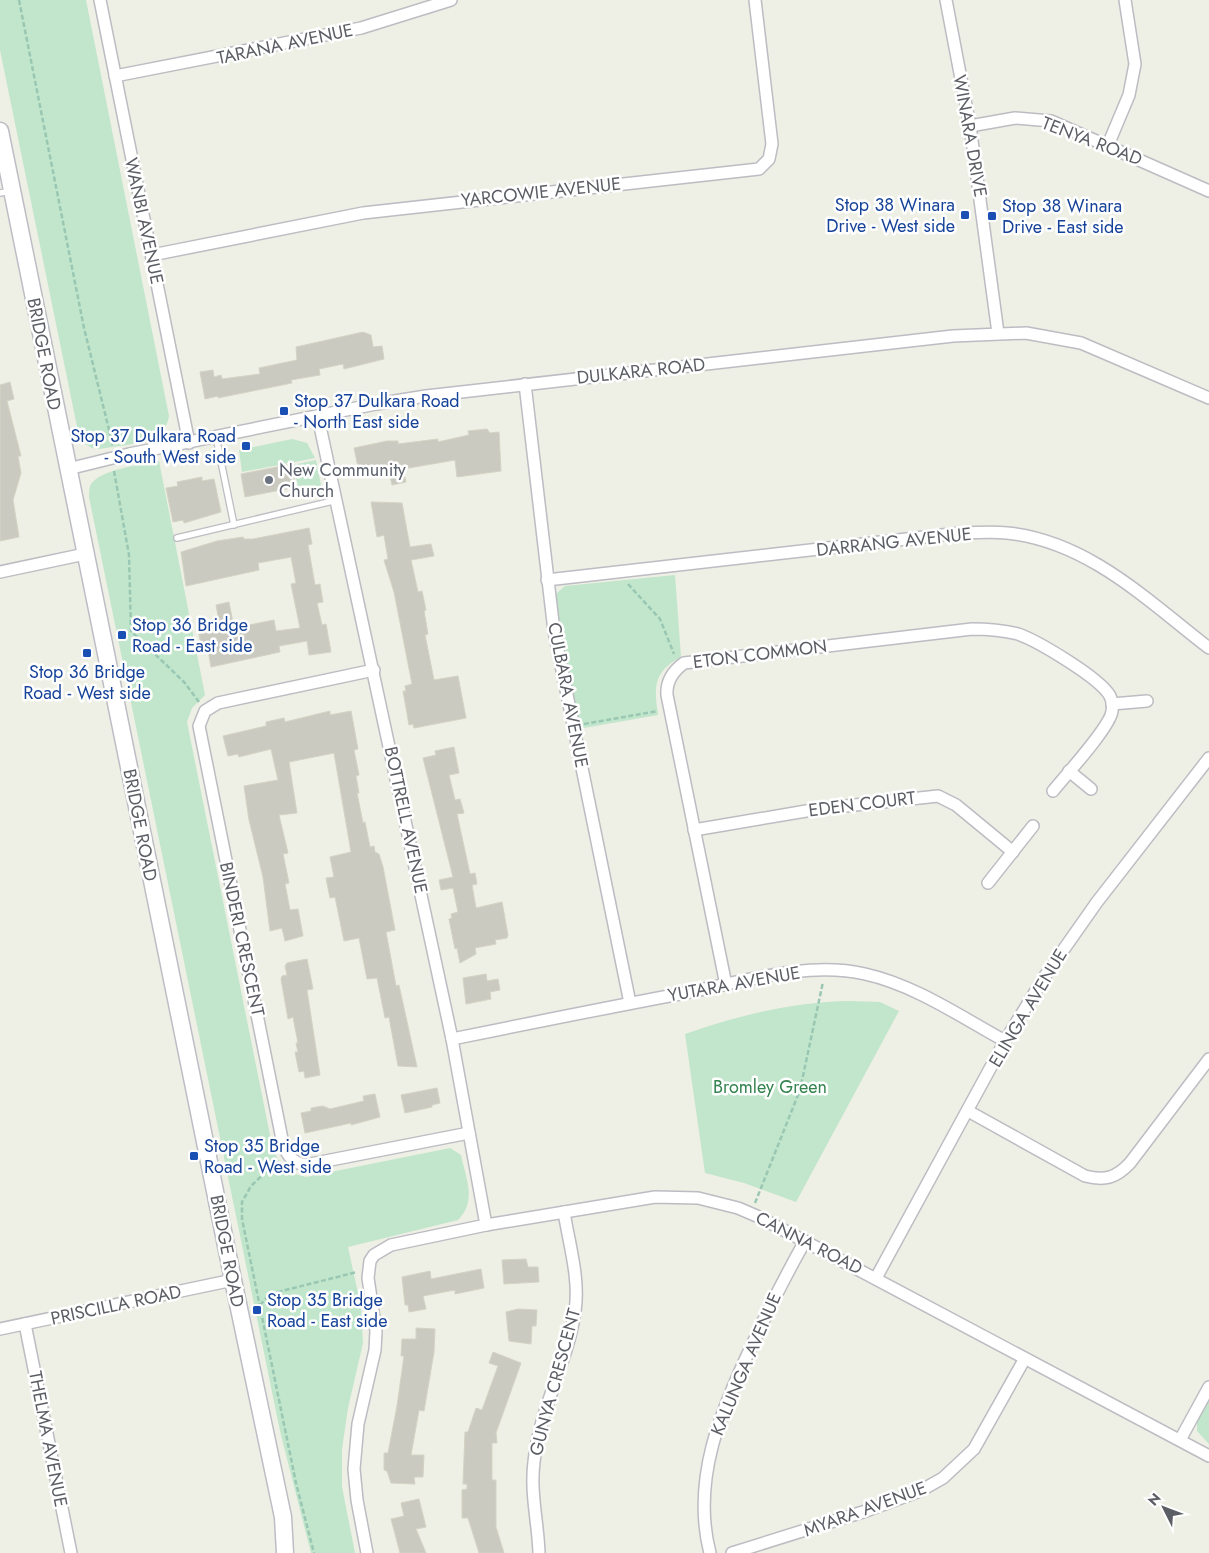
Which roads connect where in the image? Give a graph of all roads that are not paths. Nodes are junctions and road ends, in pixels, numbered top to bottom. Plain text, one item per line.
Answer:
1 (100, 0) edge
2 (452, 0) edge
3 (756, 0) edge
4 (946, 0) edge
5 (1125, 0) edge
6 (115, 76) junction
7 (970, 126) junction
8 (0, 131) edge
9 (1108, 145) junction
10 (1209, 191) edge
11 (6, 192) edge
12 (152, 255) junction
13 (998, 333) junction
14 (525, 384) junction
15 (1209, 398) edge
16 (318, 417) junction
17 (216, 437) junction
18 (189, 443) junction
19 (68, 469) junction
20 (337, 500) junction
21 (234, 525) junction
22 (178, 538) dead end
23 (85, 554) junction
24 (0, 572) edge
25 (547, 580) junction
26 (1209, 648) edge
27 (374, 670) junction
28 (1147, 701) dead end
29 (1112, 704) junction
30 (1209, 758) edge
31 (1069, 771) junction
32 (1091, 789) dead end
33 (1054, 791) dead end
34 (1032, 826) dead end
35 (694, 830) junction
36 (1013, 852) junction
37 (988, 883) dead end
38 (726, 985) junction
39 (630, 1003) junction
40 (452, 1039) junction
41 (1005, 1041) junction
42 (1209, 1059) edge
43 (968, 1112) junction
44 (469, 1133) junction
45 (564, 1212) junction
46 (486, 1225) junction
47 (805, 1240) junction
48 (876, 1278) junction
49 (233, 1280) junction
50 (25, 1324) junction
51 (0, 1329) edge
52 (1024, 1360) junction
53 (1209, 1387) edge
54 (1180, 1440) junction
55 (1209, 1456) edge
56 (283, 1517) junction
57 (71, 1553) edge
58 (286, 1553) edge
59 (297, 1553) edge
60 (367, 1553) edge
61 (539, 1553) edge
62 (710, 1553) edge
63 (732, 1553) edge

1 - 6 street, WANBI AVENUE
2 - 6 street, TARANA AVENUE
3 - 12 street, YARCOWIE AVENUE
4 - 7 street, WINARA DRIVE
5 - 9 street
6 - 12 street, WANBI AVENUE
7 - 9 street, TENYA ROAD
7 - 13 street, WINARA DRIVE
8 - 11 main road, BRIDGE ROAD
9 - 10 street, TENYA ROAD
11 - 19 main road, BRIDGE ROAD
12 - 18 street, WANBI AVENUE
13 - 14 street, DULKARA ROAD
13 - 15 street, DULKARA ROAD
14 - 16 street, DULKARA ROAD
14 - 25 street, CULBARA AVENUE
16 - 17 street, DULKARA ROAD
16 - 20 street, BOTTRELL AVENUE
17 - 18 street, DULKARA ROAD
17 - 21 lane
18 - 19 street, DULKARA ROAD
19 - 23 main road, BRIDGE ROAD
20 - 21 lane
20 - 27 street, BOTTRELL AVENUE
21 - 22 lane
23 - 24 street
23 - 49 main road, BRIDGE ROAD
25 - 26 street, DARRANG AVENUE
25 - 39 street, CULBARA AVENUE
27 - 40 street, BOTTRELL AVENUE
27 - 44 street, BINDERI CRESCENT
28 - 29 street
29 - 31 street
29 - 35 street, ETON COMMON
30 - 41 street, ELINGA AVENUE
31 - 32 street
31 - 33 street
34 - 36 street
35 - 36 street, EDEN COURT
35 - 38 street, ETON COMMON
36 - 37 street
38 - 39 street, YUTARA AVENUE
38 - 41 street, YUTARA AVENUE
39 - 40 street, YUTARA AVENUE
40 - 44 street, BOTTRELL AVENUE
41 - 43 street, ELINGA AVENUE
42 - 43 street
43 - 48 street, ELINGA AVENUE
44 - 46 street, BOTTRELL AVENUE
45 - 46 street, CANNA ROAD
45 - 47 street, CANNA ROAD
45 - 61 street, GUNYA CRESCENT
46 - 60 street, CANNA ROAD
47 - 48 street, CANNA ROAD
47 - 62 street, KALUNGA AVENUE
48 - 52 street, CANNA ROAD
49 - 50 street, PRISCILLA ROAD
49 - 56 main road, BRIDGE ROAD
50 - 51 street, PRISCILLA ROAD
50 - 57 street, THELMA AVENUE
52 - 54 street, CANNA ROAD
52 - 63 street, MYARA AVENUE
53 - 54 street
54 - 55 street, CANNA ROAD
56 - 58 main road, BRIDGE ROAD
56 - 59 main road, BRIDGE ROAD

